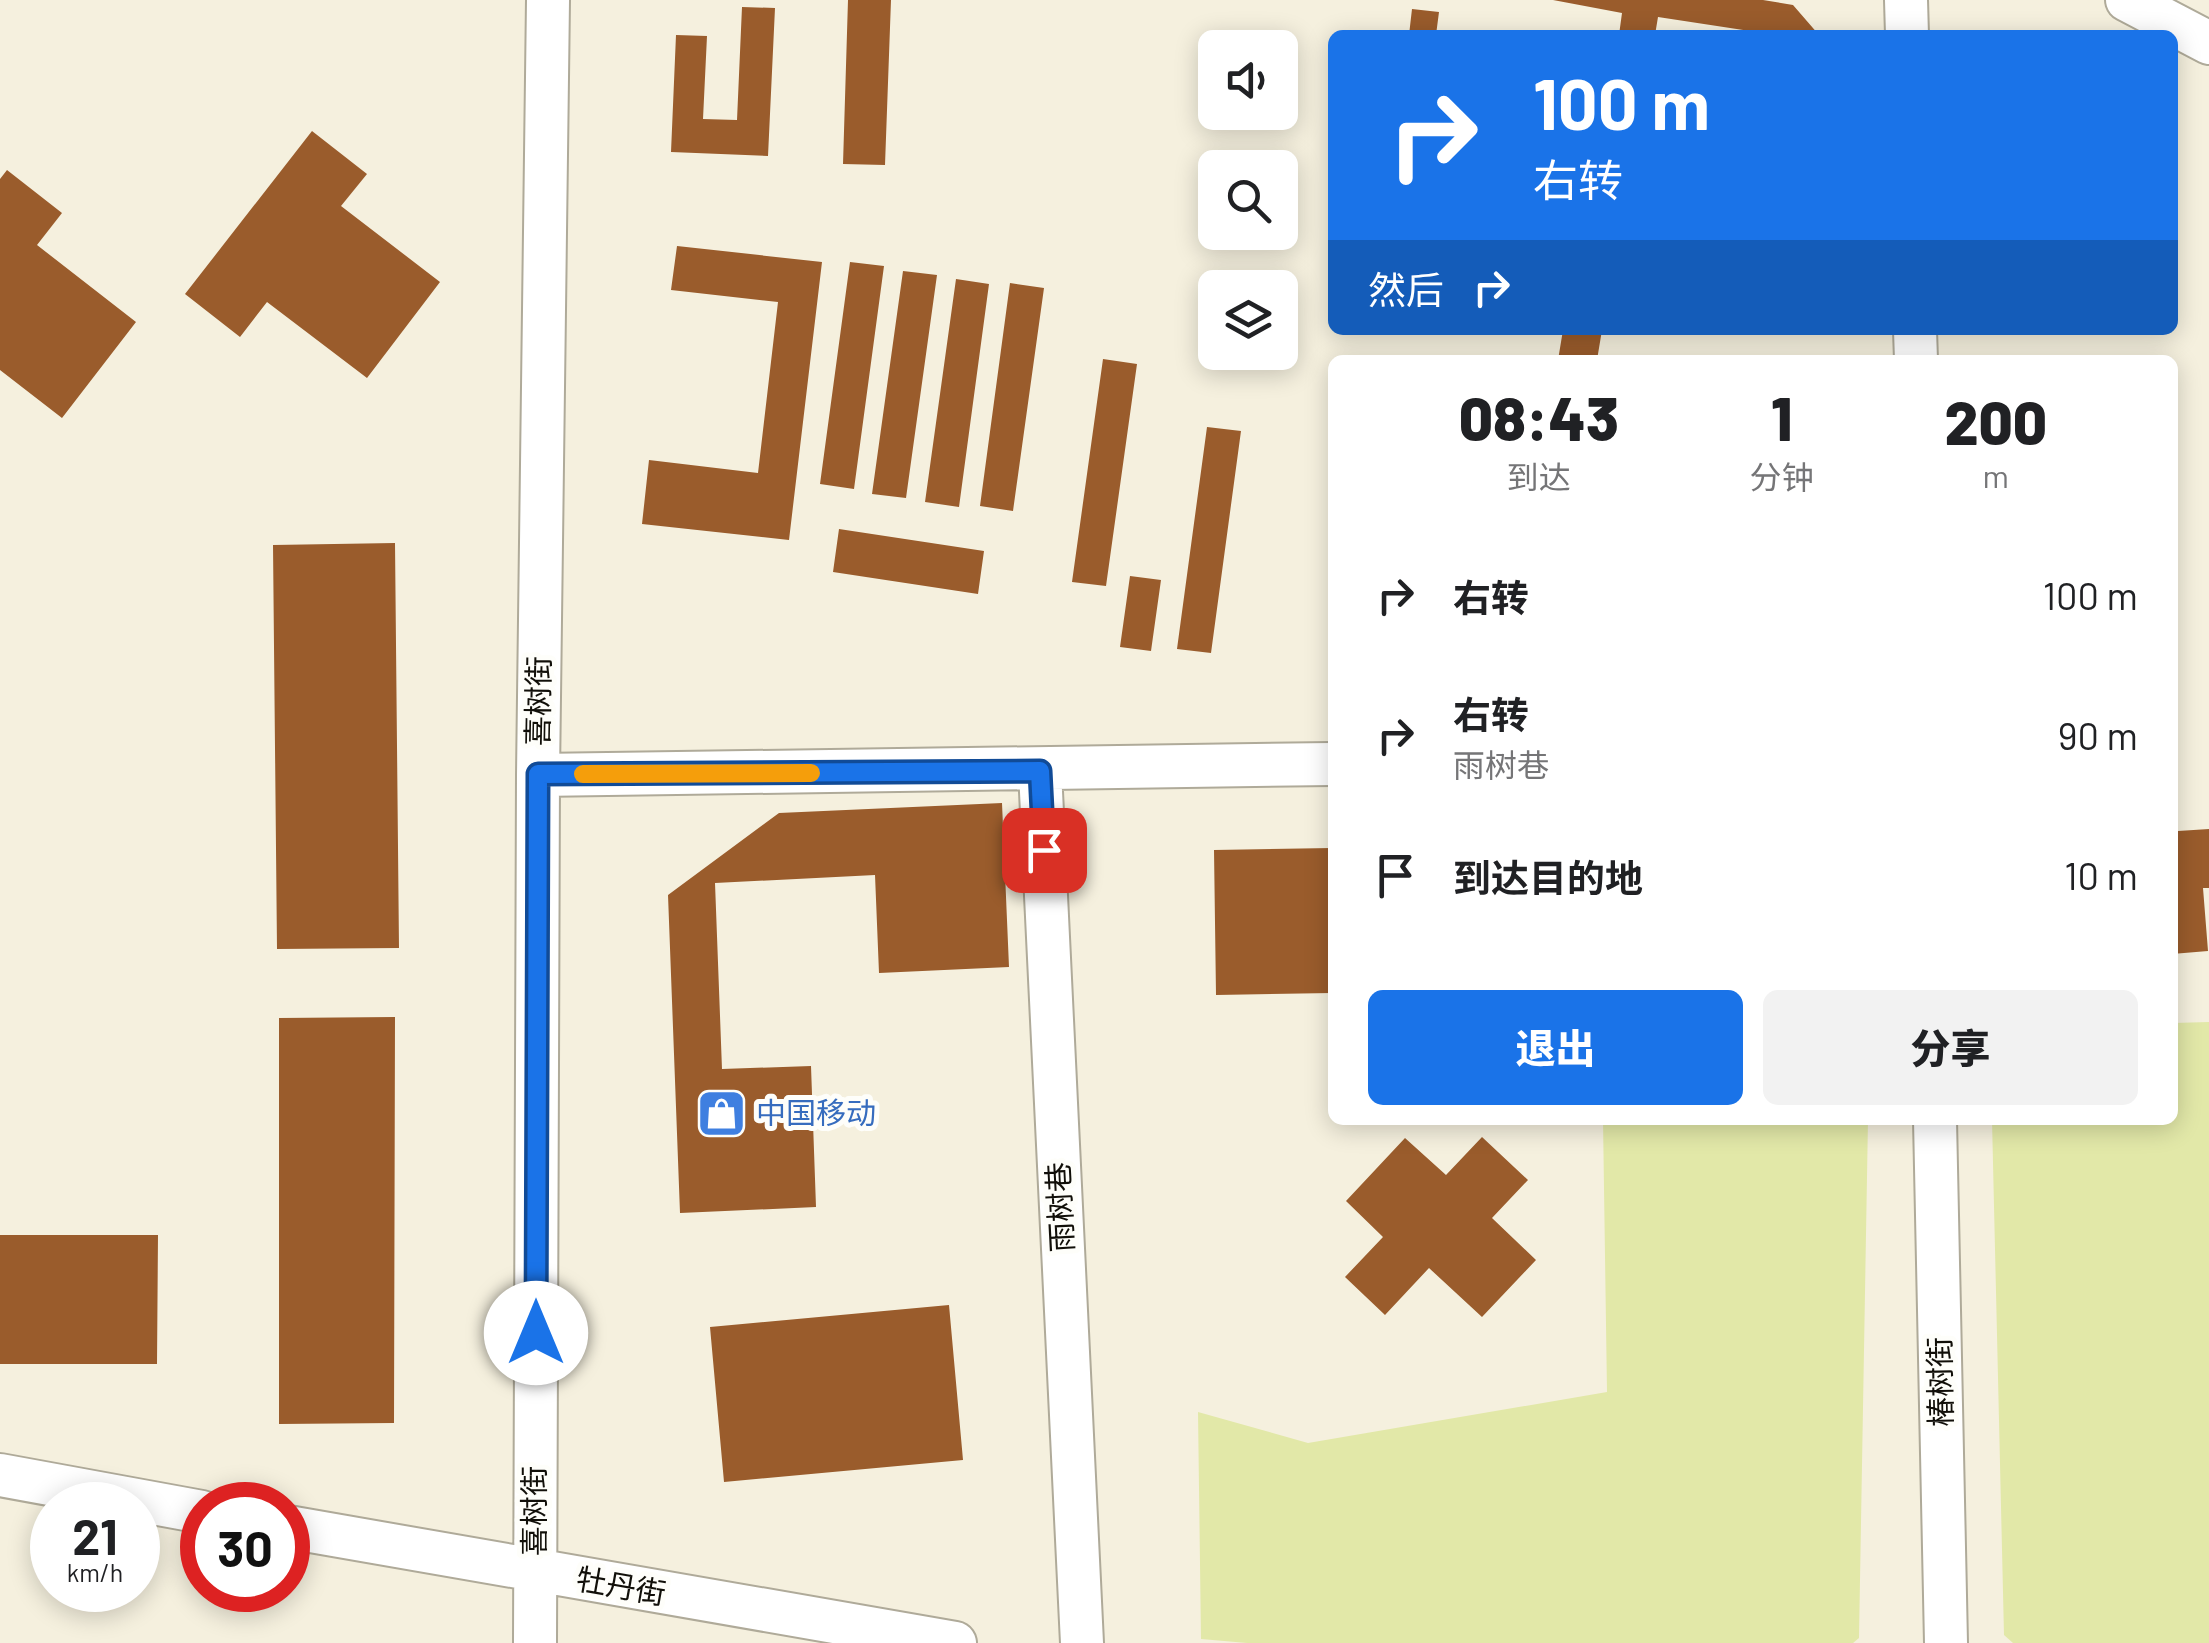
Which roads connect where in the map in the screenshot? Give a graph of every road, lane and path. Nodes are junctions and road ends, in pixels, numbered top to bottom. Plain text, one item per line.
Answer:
1 (548, 0) edge
2 (1906, 0) edge
3 (2127, 0) edge
4 (1907, 30) edge
5 (2209, 42) edge
6 (1328, 764) edge
7 (1040, 771) junction
8 (538, 774) junction
9 (1935, 1125) edge
10 (0, 1475) edge
11 (180, 1508) edge
12 (310, 1531) edge
13 (535, 1572) junction
14 (535, 1643) edge
15 (956, 1643) edge
16 (1082, 1643) edge
17 (1946, 1643) edge

1 - 8 street, 喜树街
2 - 4 street
3 - 5 street
6 - 7 street
7 - 8 street
7 - 16 street, 雨树巷
8 - 13 street, 喜树街
9 - 17 street, 椿树街
10 - 11 street
12 - 13 street, 牡丹街
13 - 14 street, 喜树街
13 - 15 street, 牡丹街

